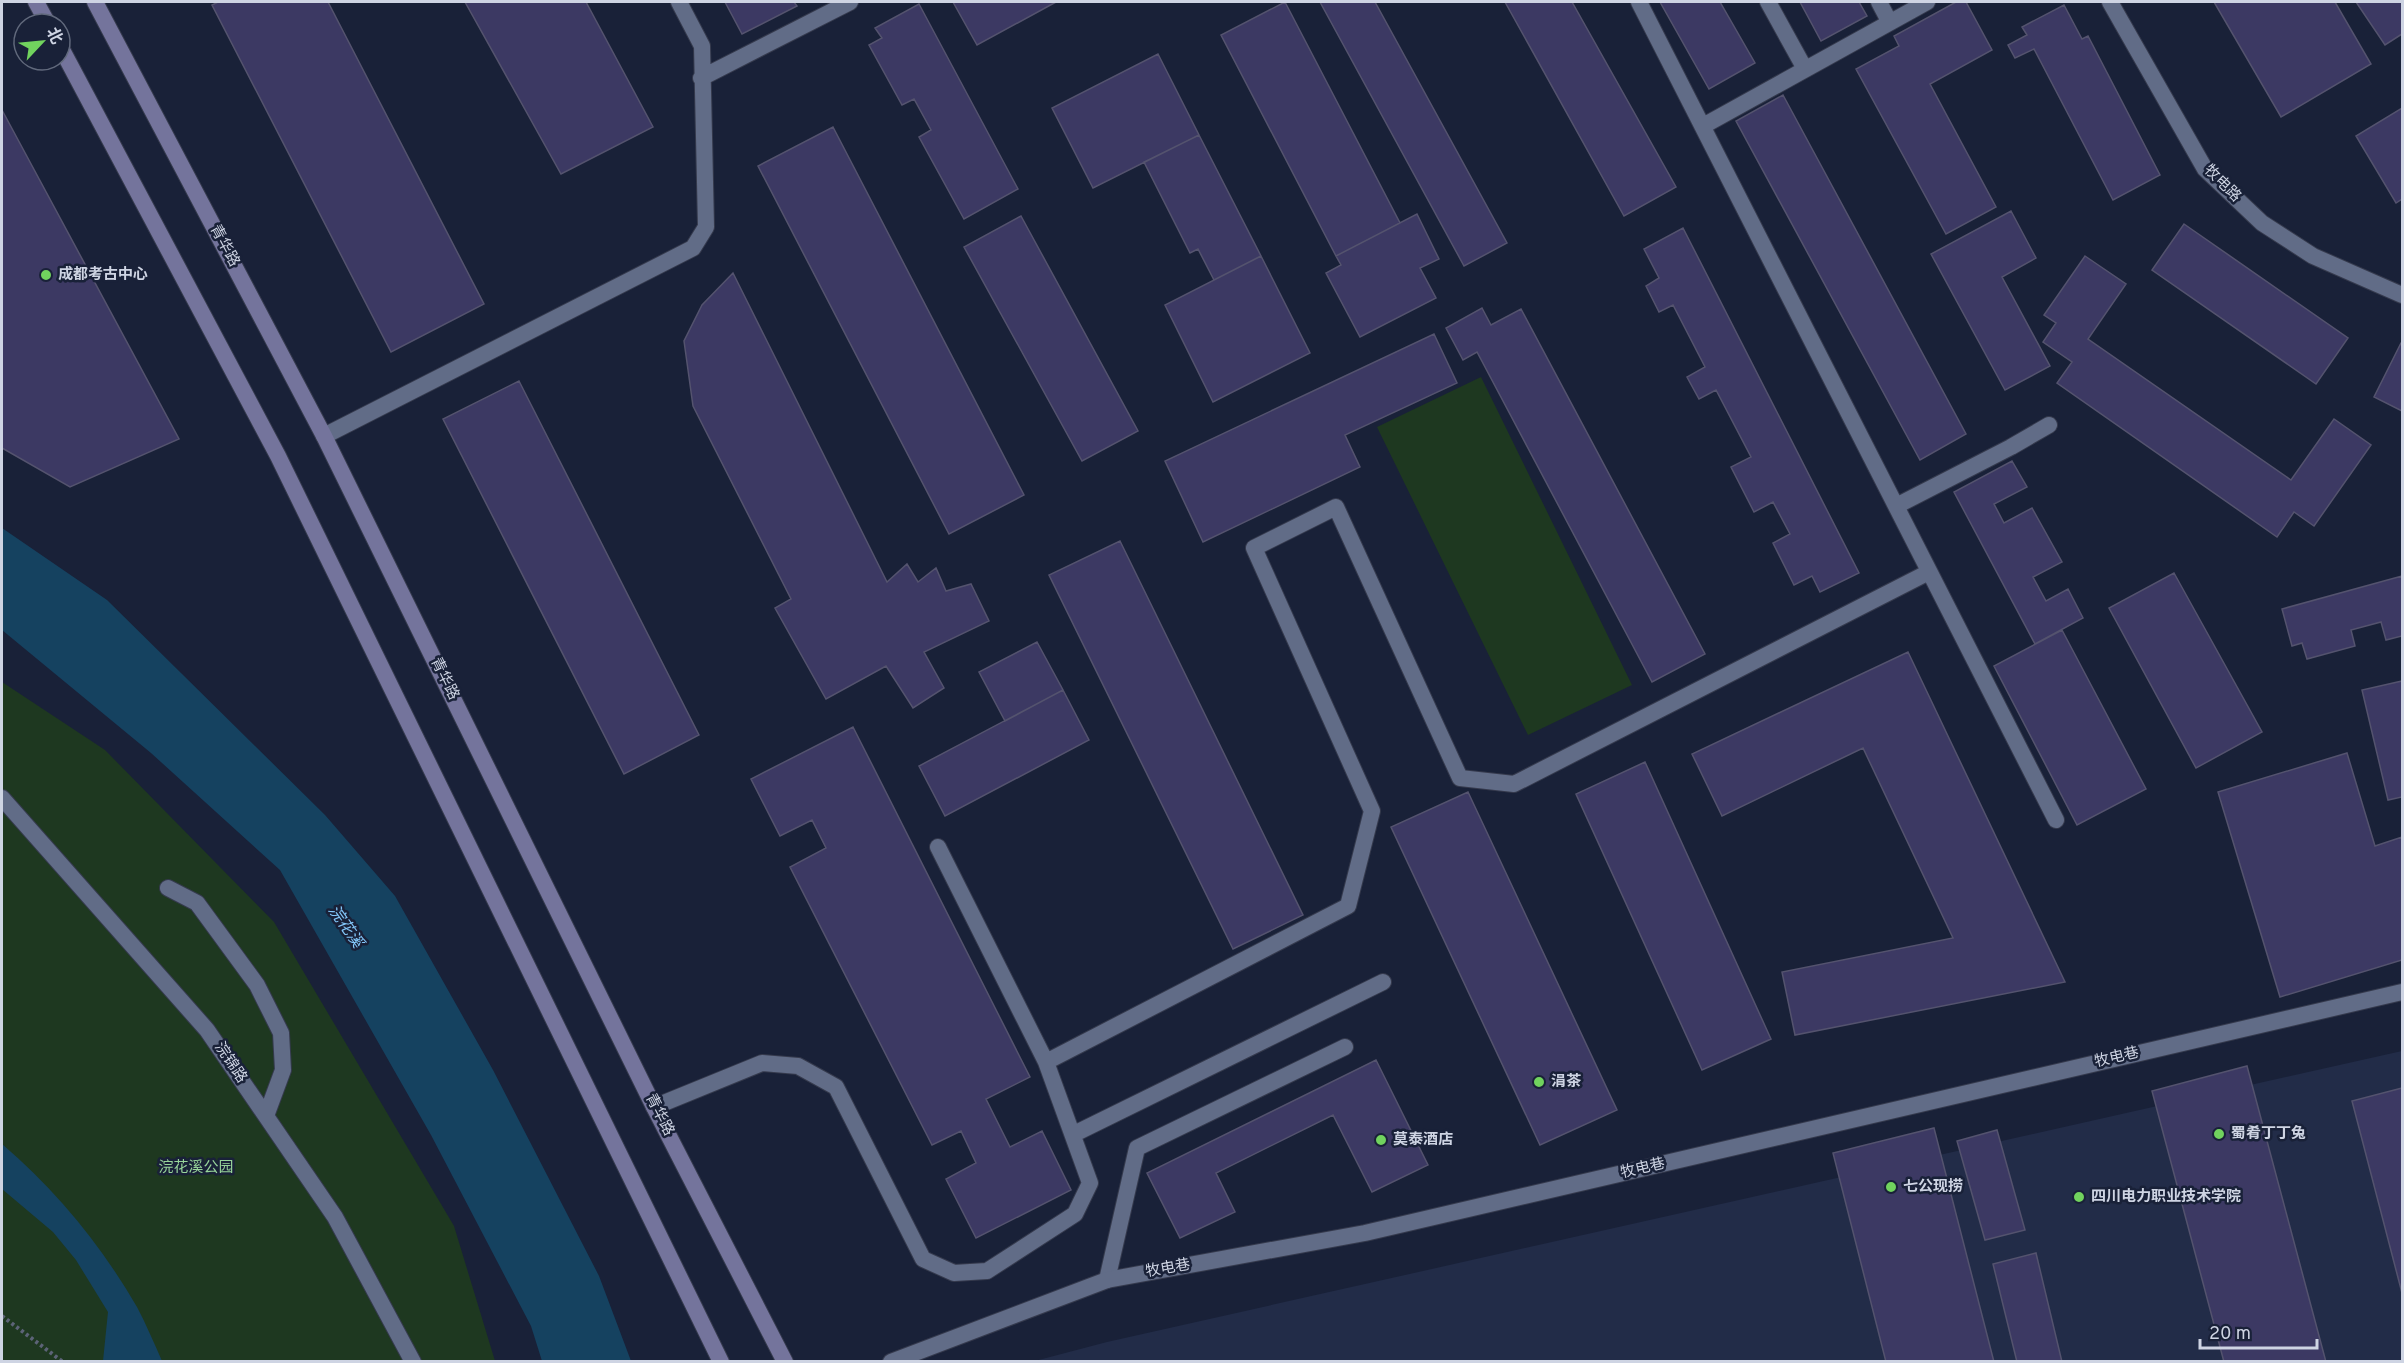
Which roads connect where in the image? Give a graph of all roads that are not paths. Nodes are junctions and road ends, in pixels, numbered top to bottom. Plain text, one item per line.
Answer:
1 (95, 2) edge
2 (680, 2) edge
3 (850, 2) edge
4 (1639, 2) edge
5 (1768, 2) edge
6 (1879, 2) edge
7 (1927, 2) edge
8 (2110, 2) edge
9 (1889, 21) junction
10 (72, 69) edge
11 (1805, 69) junction
12 (701, 78) junction
13 (1703, 126) junction
14 (2403, 295) edge
15 (2049, 425) dead end
16 (324, 436) junction
17 (1896, 506) junction
18 (1929, 572) junction
19 (2, 798) edge
20 (2056, 820) dead end
21 (938, 847) dead end
22 (168, 888) dead end
23 (1383, 982) dead end
24 (2403, 992) edge
25 (1345, 1047) dead end
26 (1046, 1062) junction
27 (654, 1107) junction
28 (266, 1116) junction
29 (1074, 1134) junction
30 (1107, 1280) junction
31 (413, 1362) edge
32 (721, 1362) edge
33 (785, 1362) edge
34 (891, 1362) edge

1 - 16 main road, 青华路
2 - 12 street
3 - 12 street
4 - 13 street
5 - 11 street
6 - 9 street
7 - 9 street
8 - 14 street, 牧电路
9 - 11 street
10 - 32 main road
11 - 13 street
12 - 16 street
13 - 17 street
15 - 17 street
16 - 27 main road, 青华路
17 - 18 street
18 - 20 street
18 - 26 street
19 - 28 street, 浣锦路
21 - 26 street
22 - 28 street
23 - 29 street
24 - 30 street, 牧电巷
25 - 30 street
26 - 29 street
27 - 29 street
27 - 33 main road, 青华路
28 - 31 street, 浣锦路
30 - 34 street, 牧电巷

